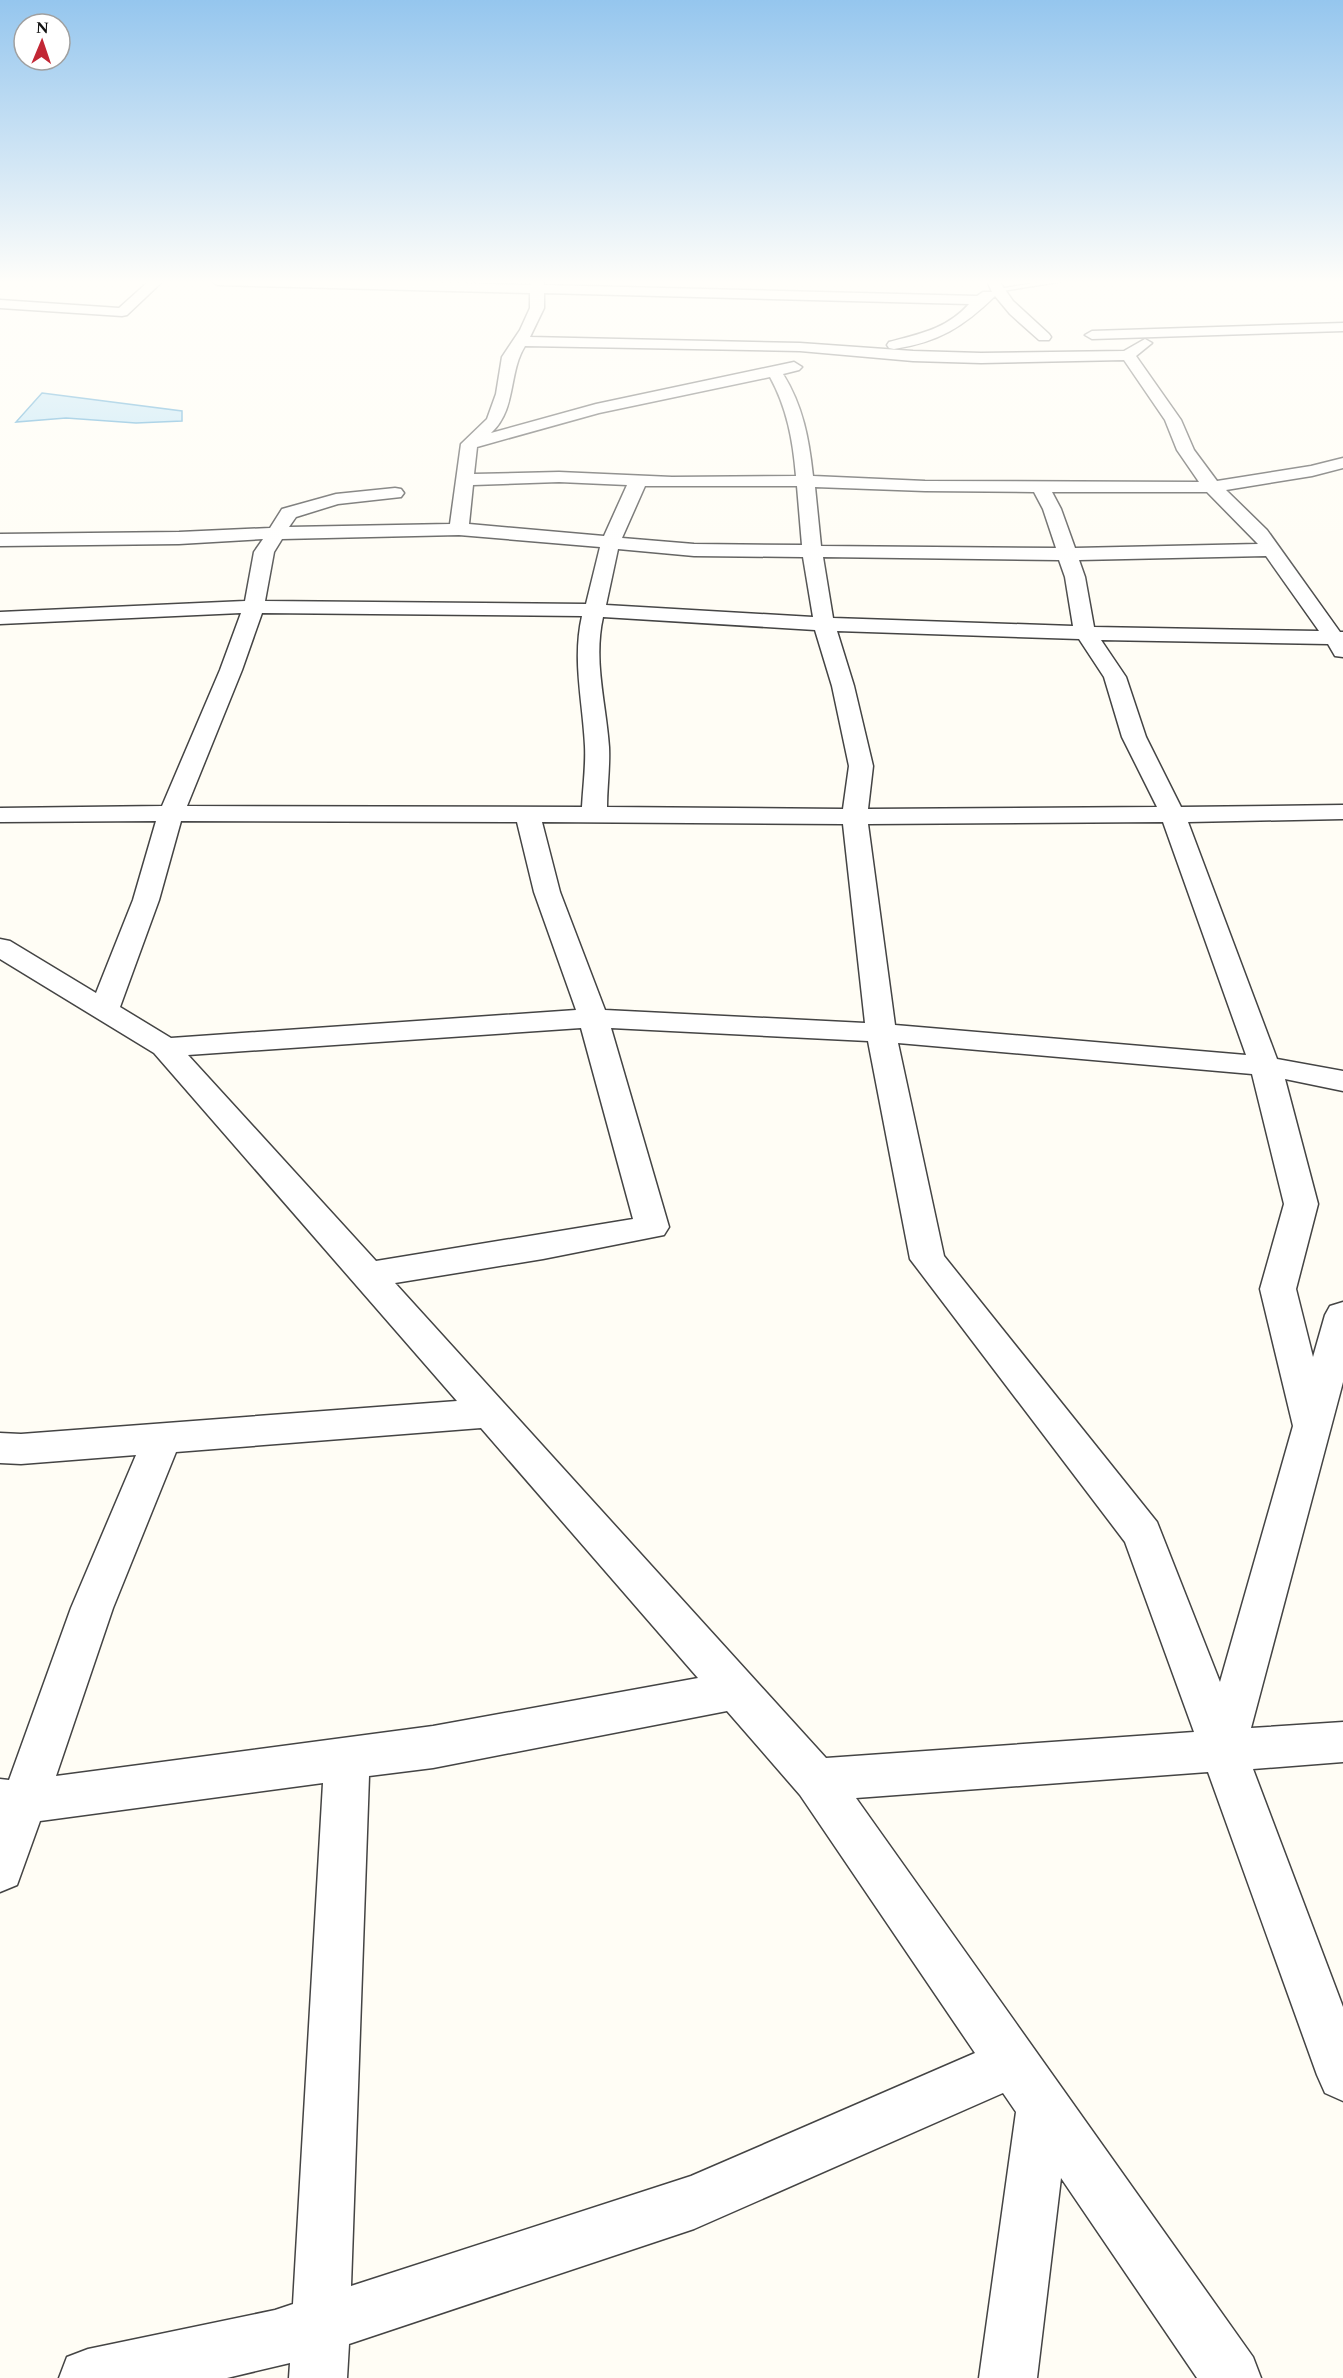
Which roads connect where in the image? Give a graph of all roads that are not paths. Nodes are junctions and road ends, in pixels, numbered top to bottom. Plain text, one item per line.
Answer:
1 (504, 392) edge
2 (676, 392) edge
3 (786, 392) edge
4 (1154, 392) edge
5 (469, 444) junction
6 (1343, 463) edge
7 (465, 480) junction
8 (638, 481) junction
9 (806, 481) junction
10 (1040, 487) junction
11 (1212, 488) junction
12 (395, 493) dead end
13 (459, 529) junction
14 (276, 533) junction
15 (0, 540) edge
16 (610, 544) junction
17 (1271, 550) junction
18 (812, 551) junction
19 (1067, 554) junction
20 (254, 607) junction
21 (592, 611) junction
22 (0, 618) edge
23 (824, 624) junction
24 (1085, 632) junction
25 (1340, 642) edge
26 (1343, 812) edge
27 (171, 814) junction
28 (1173, 814) junction
29 (0, 815) edge
30 (528, 815) junction
31 (594, 815) junction
32 (855, 816) junction
33 (0, 947) edge
34 (104, 1010) junction
35 (593, 1018) junction
36 (881, 1033) junction
37 (165, 1047) junction
38 (1265, 1066) junction
39 (1343, 1081) edge
40 (367, 1275) junction
41 (1343, 1315) edge
42 (490, 1413) junction
43 (1312, 1425) junction
44 (162, 1438) junction
45 (0, 1448) edge
46 (736, 1690) junction
47 (1343, 1742) edge
48 (1223, 1749) junction
49 (347, 1759) junction
50 (816, 1780) junction
51 (12, 1801) edge
52 (0, 1869) edge
53 (1012, 2063) junction
54 (1343, 2075) edge
55 (1043, 2107) junction
56 (322, 2323) junction
57 (88, 2378) edge
58 (318, 2378) edge
59 (1008, 2378) edge
60 (1232, 2378) edge

1 - 5 street
2 - 5 street
3 - 9 street
4 - 11 street
5 - 7 street
6 - 11 street
7 - 8 street
7 - 13 street
8 - 9 street
8 - 16 street
9 - 10 street
9 - 18 street
10 - 11 street
10 - 19 street
11 - 17 street
12 - 14 street
13 - 14 street
13 - 16 street
14 - 15 street
14 - 20 street
16 - 18 street
16 - 21 street
17 - 19 street
17 - 25 street
18 - 19 street
18 - 23 street
19 - 24 street
20 - 21 street
20 - 22 street
20 - 27 street
21 - 23 street
21 - 31 street
23 - 24 street
23 - 32 street
24 - 25 street
24 - 28 street
26 - 28 street
27 - 29 street
27 - 30 street
27 - 34 street
28 - 32 street
28 - 38 street
30 - 31 street
30 - 35 street
31 - 32 street
32 - 36 street
33 - 34 street
34 - 37 street
35 - 36 street
35 - 37 street
35 - 40 street
36 - 38 street
36 - 48 street
37 - 40 street
38 - 39 street
38 - 43 street
40 - 42 street
41 - 43 street
42 - 44 street
42 - 46 street
43 - 48 street
44 - 45 street
44 - 51 street
46 - 49 street
46 - 50 street
47 - 48 street
48 - 50 street
48 - 54 street
49 - 51 street
49 - 56 street
50 - 53 street
51 - 52 street
53 - 55 street
53 - 56 street
55 - 59 street
55 - 60 street
56 - 57 street
56 - 58 street

